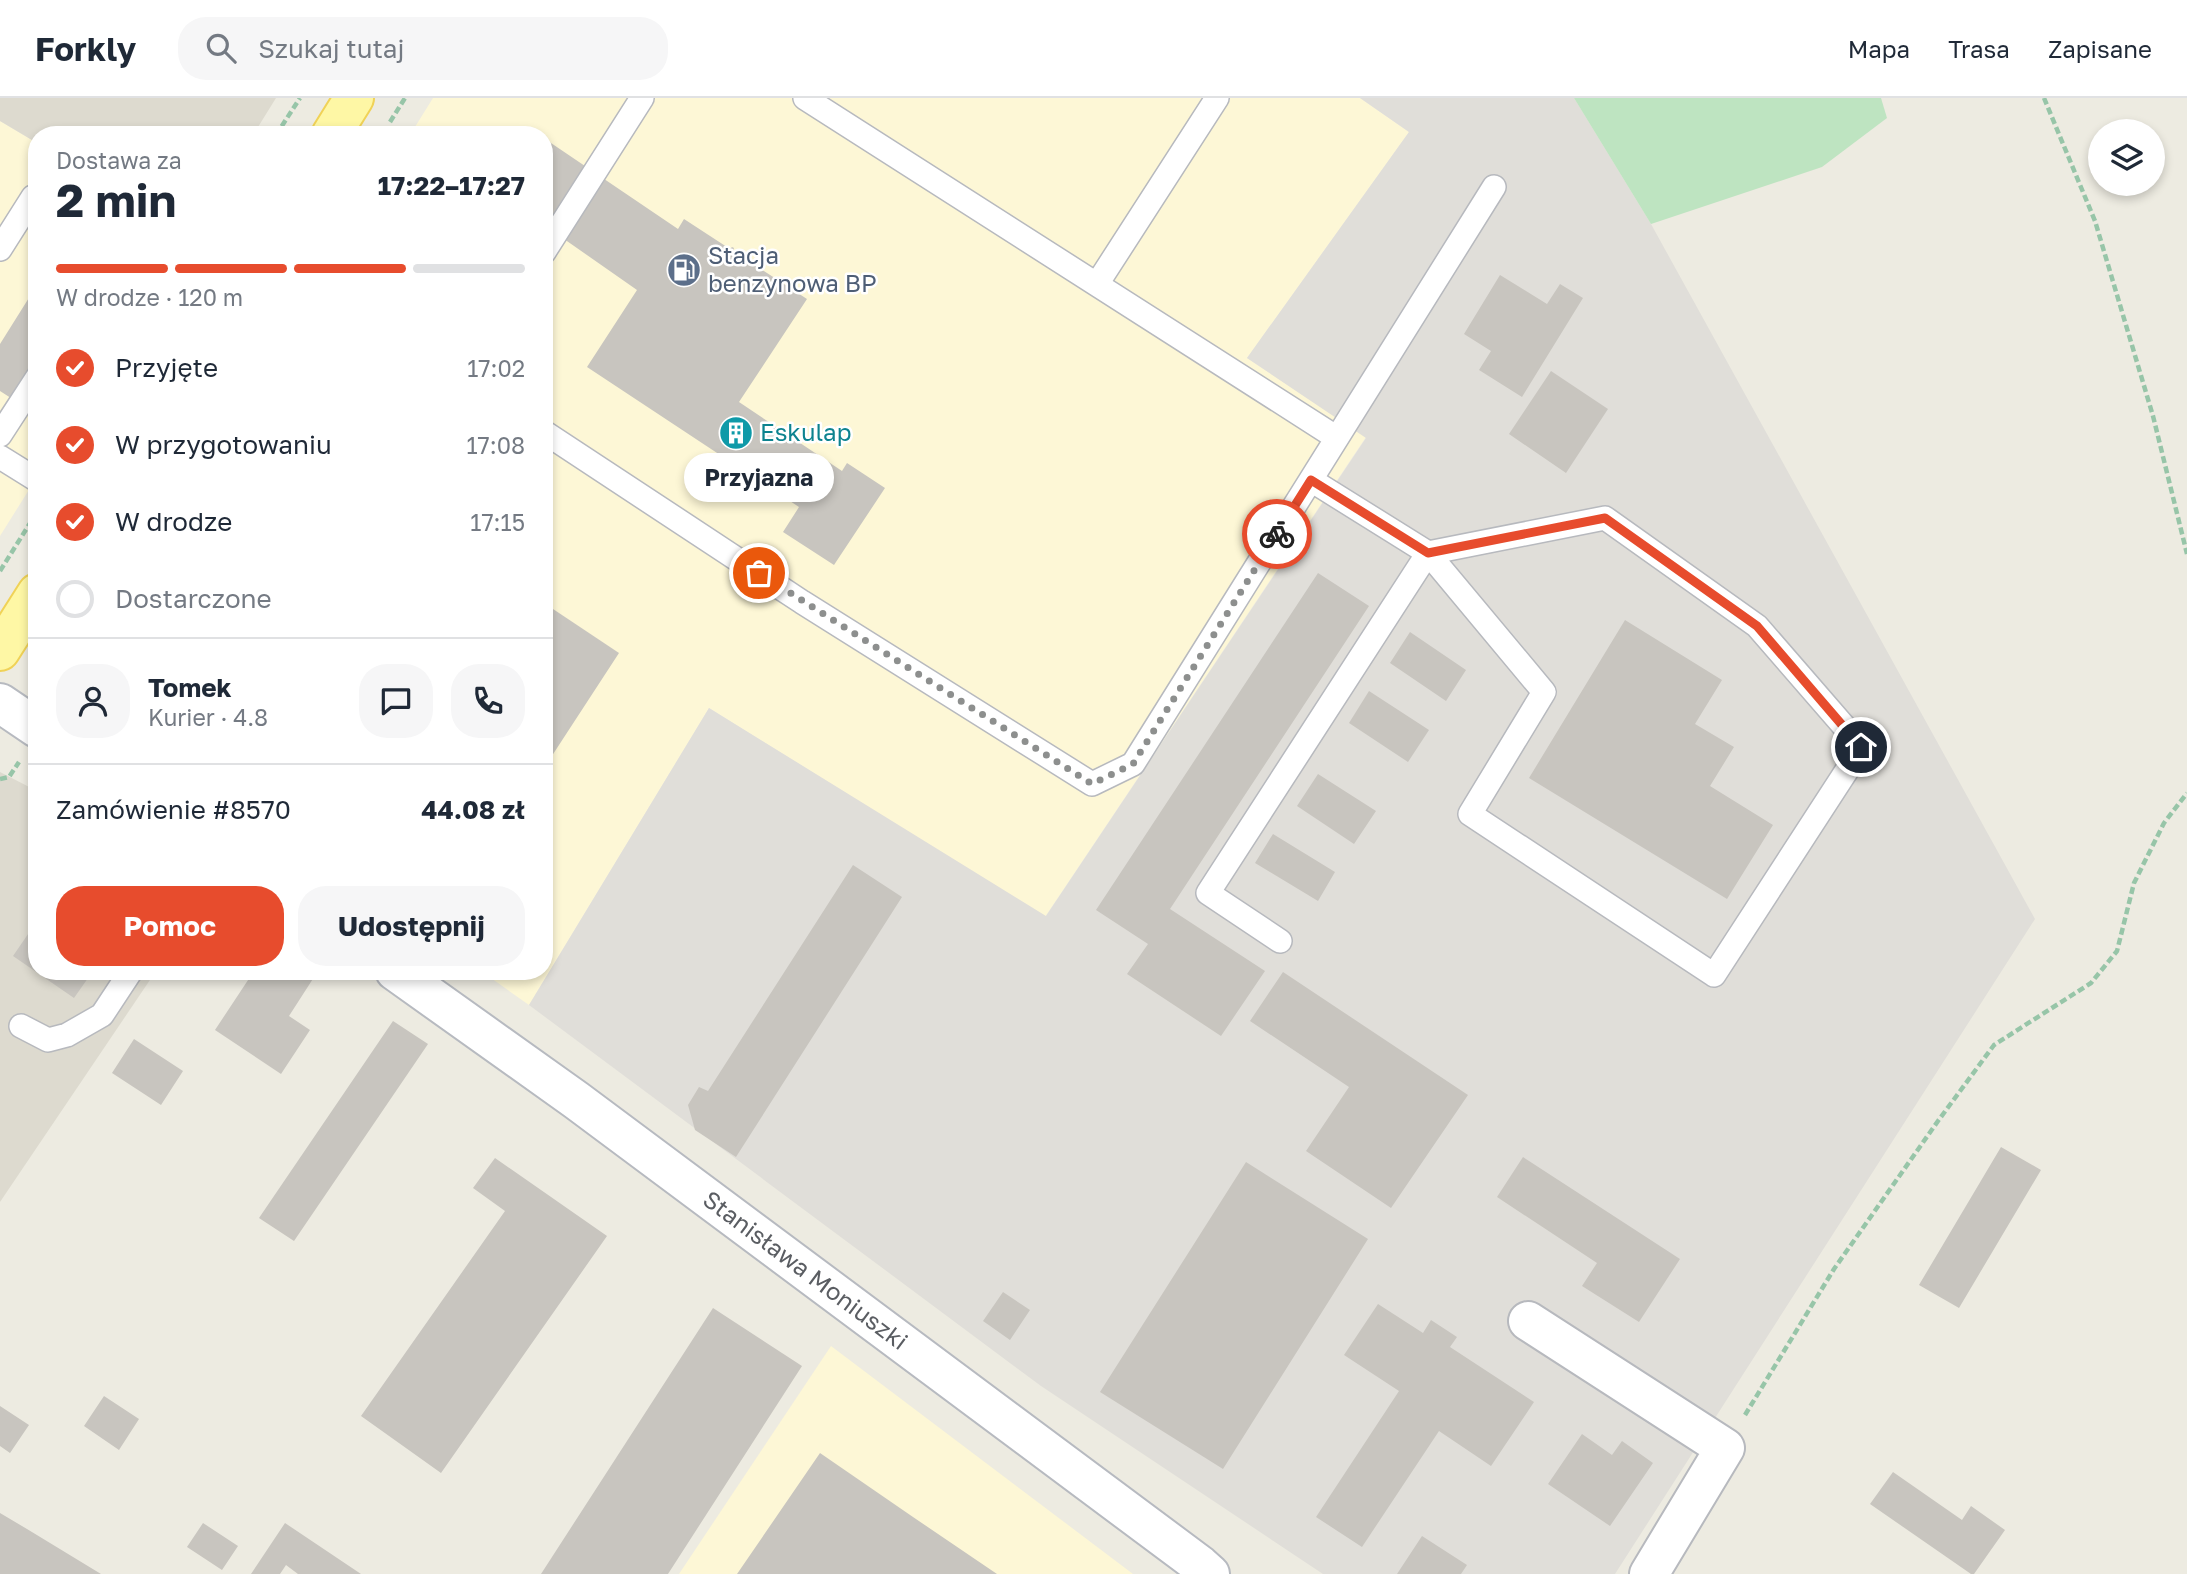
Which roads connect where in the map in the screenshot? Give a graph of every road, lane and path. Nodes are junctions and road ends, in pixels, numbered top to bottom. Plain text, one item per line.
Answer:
1 (300, 98) edge
2 (354, 98) edge
3 (405, 98) edge
4 (642, 98) edge
5 (805, 98) edge
6 (1217, 98) edge
7 (2045, 98) edge
8 (282, 126) edge
9 (337, 126) edge
10 (387, 126) dead end
11 (1494, 187) dead end
12 (28, 205) edge
13 (553, 238) edge
14 (0, 249) edge
15 (1097, 285) junction
16 (28, 392) edge
17 (0, 435) edge
18 (553, 438) edge
19 (1337, 438) junction
20 (0, 457) edge
21 (28, 474) edge
22 (1311, 480) junction
23 (28, 526) edge
24 (1428, 553) junction
25 (2187, 554) edge
26 (0, 571) edge
27 (28, 607) edge
28 (0, 651) edge
29 (0, 703) edge
30 (28, 722) edge
31 (2187, 793) edge
32 (1280, 941) dead end
33 (125, 980) edge
34 (408, 980) edge
35 (21, 1027) dead end
36 (1528, 1321) dead end
37 (1725, 1448) junction
38 (1210, 1574) edge
39 (1649, 1574) edge

1 - 8 path
2 - 9 main road
3 - 10 path
4 - 13 lane
5 - 15 lane
6 - 15 lane
7 - 25 path
11 - 19 lane
12 - 14 lane
15 - 19 lane
16 - 17 lane
18 - 22 lane
19 - 22 lane
20 - 21 lane
22 - 24 lane
23 - 26 path
24 - 24 lane
24 - 32 lane
27 - 28 main road
29 - 30 street
31 - 37 path
33 - 35 lane
34 - 38 street, Stanisława Moniuszki
36 - 37 street
37 - 39 street

